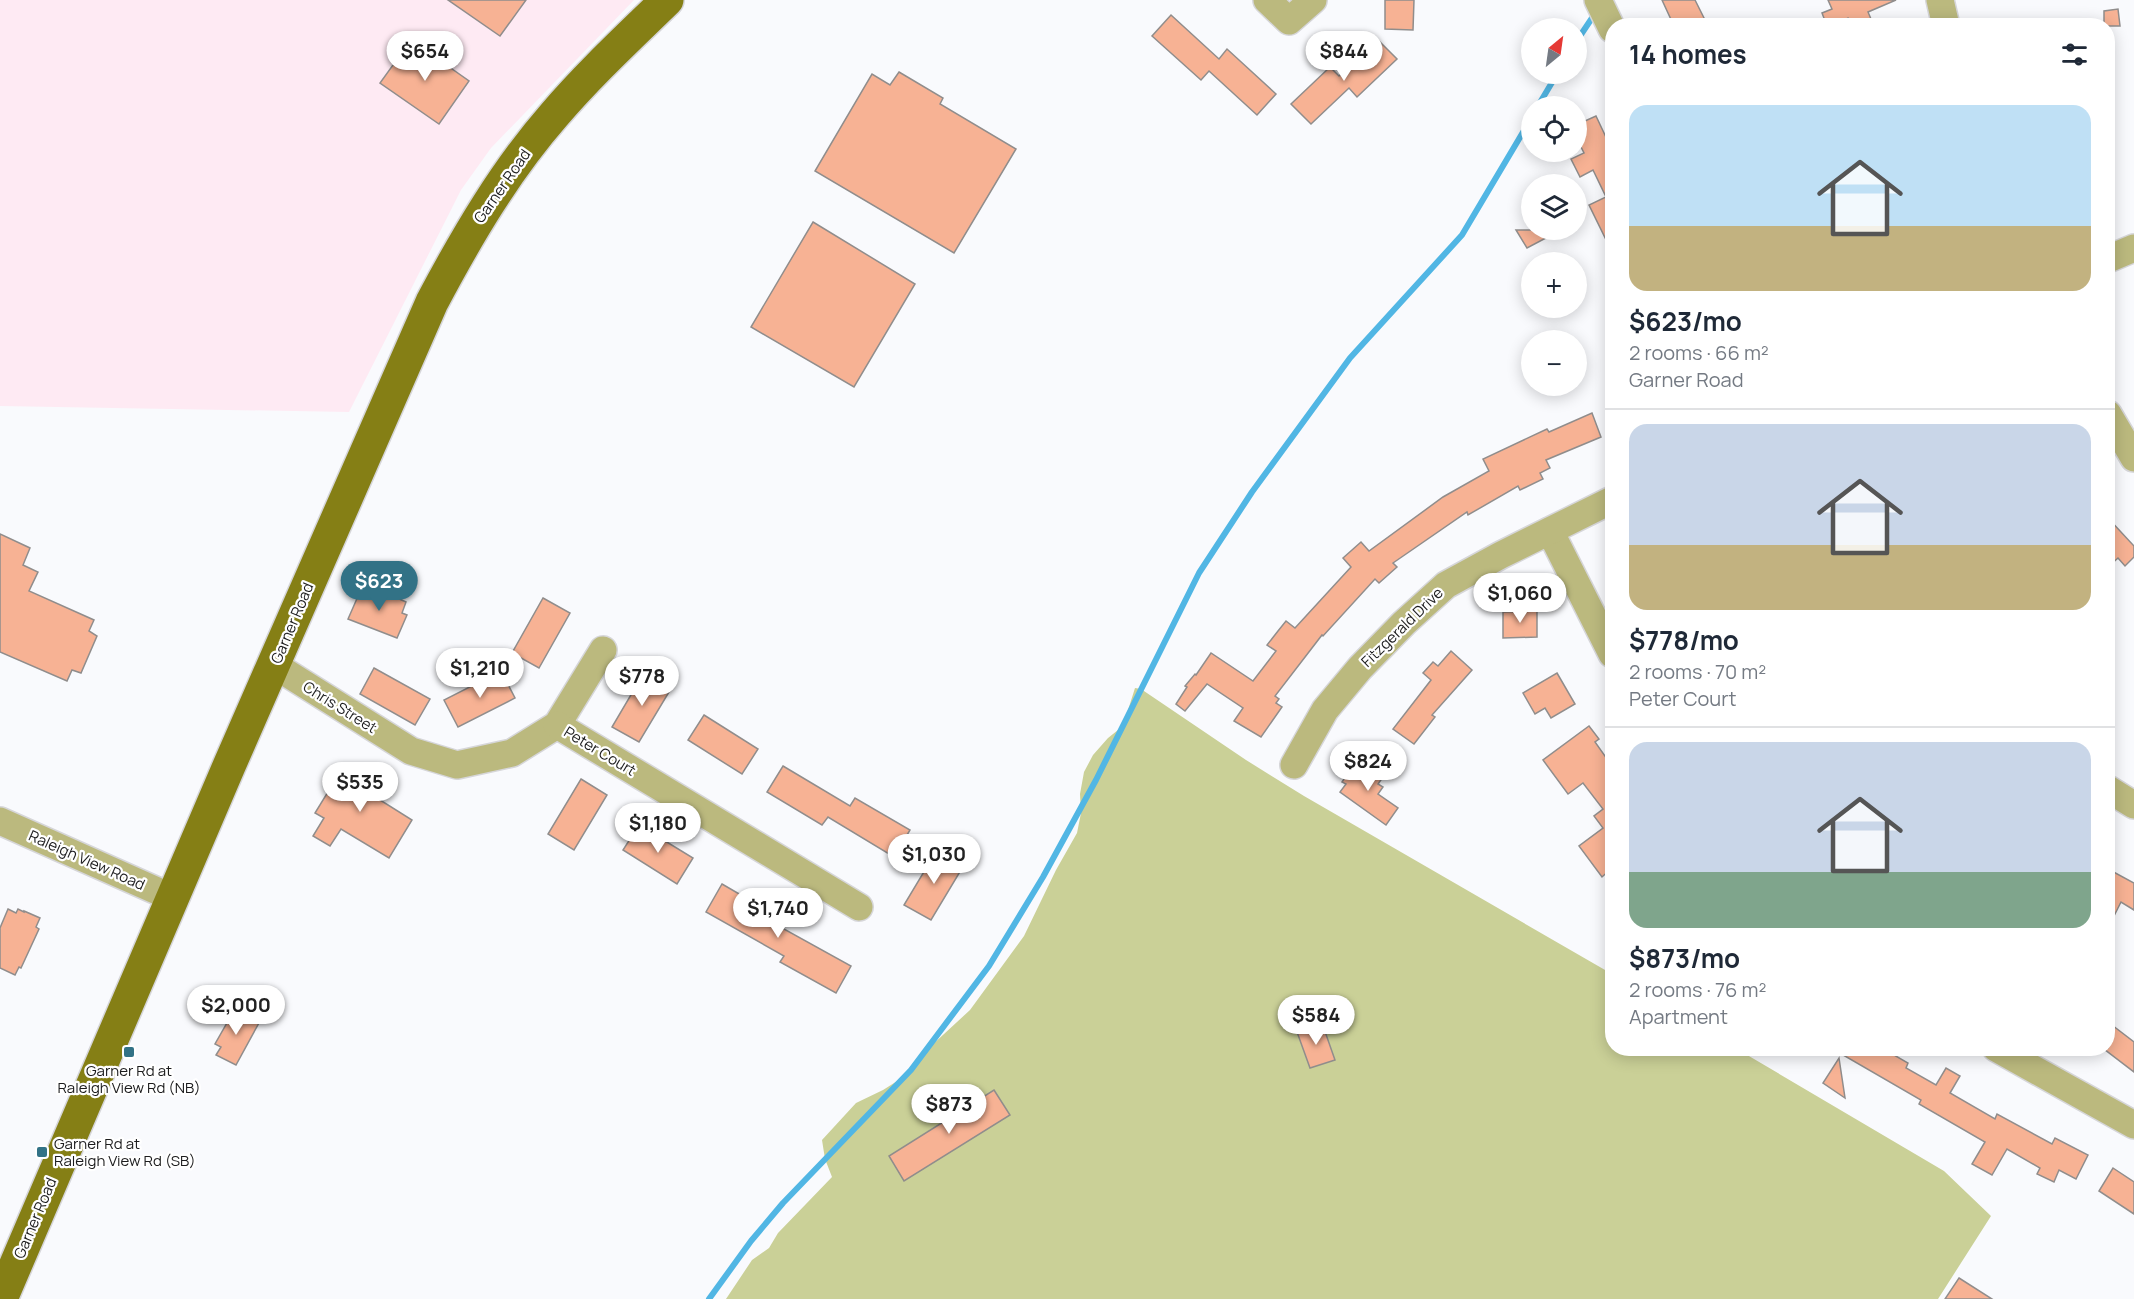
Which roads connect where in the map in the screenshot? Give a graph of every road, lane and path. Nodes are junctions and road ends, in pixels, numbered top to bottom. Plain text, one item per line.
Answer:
1 (667, 0) edge
2 (1267, 0) edge
3 (1313, 0) edge
4 (1598, 0) edge
5 (1940, 0) edge
6 (1607, 18) edge
7 (1944, 18) edge
8 (2134, 248) edge
9 (2115, 256) edge
10 (2115, 426) edge
11 (2134, 458) edge
12 (1605, 504) edge
13 (1550, 531) junction
14 (1605, 640) edge
15 (603, 650) dead end
16 (274, 665) junction
17 (557, 725) junction
18 (1294, 765) dead end
19 (2115, 793) edge
20 (2134, 805) edge
21 (0, 821) edge
22 (173, 898) junction
23 (859, 907) dead end
24 (2010, 1056) edge
25 (2134, 1125) edge
26 (1, 1299) edge

1 - 16 main road, Garner Road
2 - 3 street
4 - 6 street
5 - 7 street
8 - 9 street
10 - 11 street
12 - 13 street, Fitzgerald Drive
13 - 14 street
13 - 18 street, Fitzgerald Drive
15 - 17 street, Chris Street
16 - 17 street, Chris Street
16 - 22 main road, Garner Road
17 - 23 street, Peter Court
19 - 20 street
21 - 22 street, Raleigh View Road
22 - 26 main road, Garner Road
24 - 25 street

